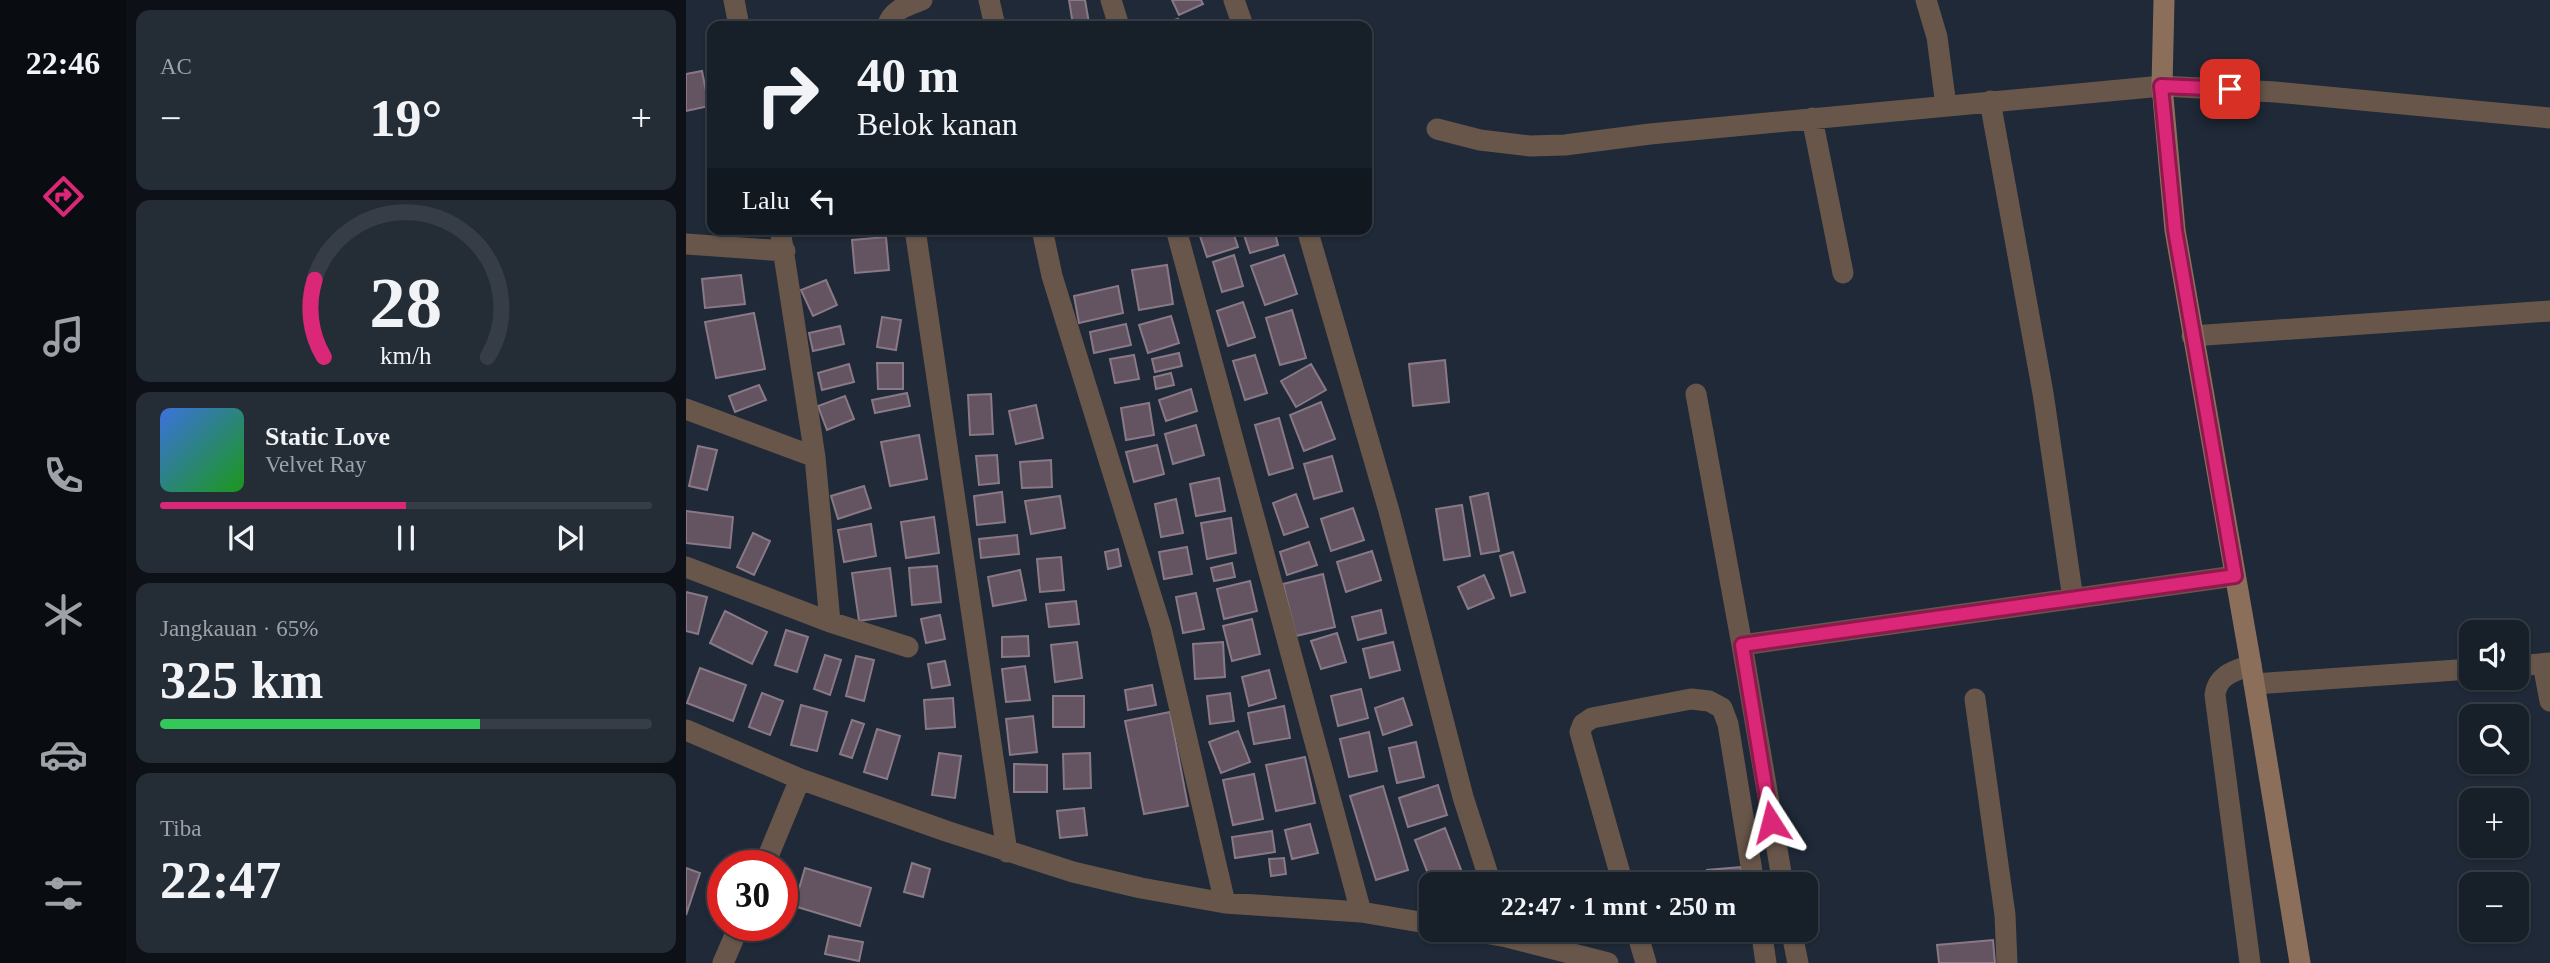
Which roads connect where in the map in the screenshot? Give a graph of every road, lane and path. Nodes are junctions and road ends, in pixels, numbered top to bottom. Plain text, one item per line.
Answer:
1 (734, 0) edge
2 (922, 0) edge
3 (989, 0) edge
4 (1111, 0) edge
5 (1234, 0) edge
6 (1926, 0) edge
7 (2164, 0) edge
8 (738, 21) edge
9 (889, 21) edge
10 (994, 21) edge
11 (1117, 21) edge
12 (1240, 21) edge
13 (2161, 86) junction
14 (1990, 101) junction
15 (1946, 106) junction
16 (1812, 118) junction
17 (2550, 118) edge
18 (1437, 129) dead end
19 (781, 235) edge
20 (916, 235) edge
21 (1043, 235) edge
22 (1178, 235) edge
23 (1309, 235) edge
24 (686, 244) edge
25 (785, 251) junction
26 (1843, 273) dead end
27 (2550, 311) edge
28 (2192, 336) junction
29 (1696, 394) dead end
30 (686, 409) edge
31 (815, 457) junction
32 (686, 567) edge
33 (2235, 576) junction
34 (2073, 599) junction
35 (830, 622) junction
36 (1742, 645) junction
37 (908, 647) dead end
38 (2547, 664) edge
39 (2529, 665) edge
40 (2459, 669) edge
41 (2253, 674) junction
42 (1975, 699) dead end
43 (2550, 701) edge
44 (686, 730) edge
45 (800, 779) junction
46 (771, 850) edge
47 (1007, 852) junction
48 (1487, 872) edge
49 (1620, 872) edge
50 (1752, 872) edge
51 (1781, 872) edge
52 (1225, 903) junction
53 (1361, 912) junction
54 (1419, 922) edge
55 (733, 941) edge
56 (1537, 942) edge
57 (1640, 942) edge
58 (1763, 942) edge
59 (1794, 942) edge
60 (723, 963) edge
61 (1608, 963) edge
62 (1646, 963) edge
63 (1766, 963) edge
64 (1798, 963) edge
65 (2007, 963) edge
66 (2250, 963) edge
67 (2300, 963) edge

1 - 8 street
2 - 9 street
3 - 10 street
4 - 11 street
5 - 12 street
6 - 15 street
7 - 13 street
13 - 14 street
13 - 17 street
13 - 28 street
14 - 15 street
14 - 34 street
15 - 16 street
16 - 18 street
16 - 26 street
19 - 25 street
20 - 47 street
21 - 52 street
22 - 53 street
23 - 48 street
24 - 25 street
25 - 31 street
27 - 28 street
28 - 33 street
29 - 36 street
30 - 31 street
31 - 35 street
32 - 35 street
33 - 34 street
33 - 41 street
34 - 36 street
35 - 37 street
36 - 51 street
38 - 39 street
38 - 43 street
40 - 41 street
41 - 66 street
41 - 67 street
42 - 65 street
44 - 45 street
45 - 46 street
45 - 47 street
47 - 52 street
49 - 50 street
52 - 53 street
53 - 54 street
55 - 60 street
56 - 61 street
57 - 62 street
58 - 63 street
59 - 64 street

